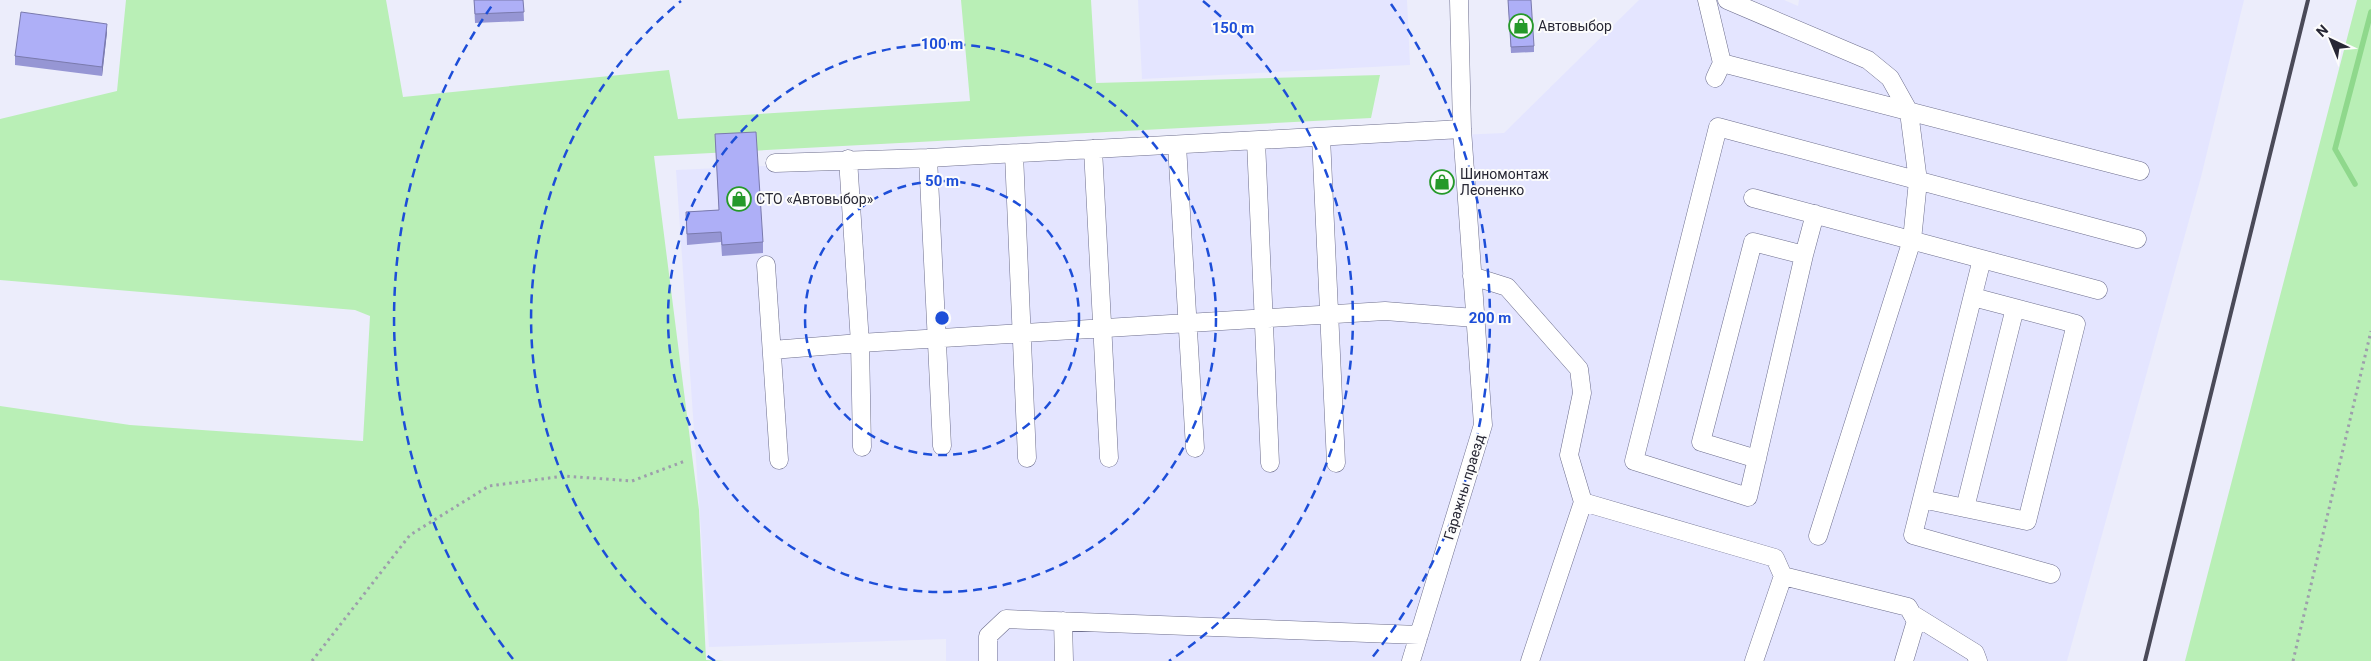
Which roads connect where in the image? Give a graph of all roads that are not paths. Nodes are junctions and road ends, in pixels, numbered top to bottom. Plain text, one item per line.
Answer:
1 (1459, 0) edge
2 (1707, 0) edge
3 (1726, 0) edge
4 (1909, 112) junction
5 (1462, 129) junction
6 (1321, 137) junction
7 (1256, 140) junction
8 (1177, 145) junction
9 (1093, 149) junction
10 (1014, 154) junction
11 (928, 158) junction
12 (848, 159) junction
13 (775, 163) dead end
14 (2140, 171) dead end
15 (1918, 181) junction
16 (1753, 198) dead end
17 (1814, 214) junction
18 (1912, 240) junction
19 (2137, 240) dead end
20 (1804, 255) junction
21 (1982, 259) junction
22 (766, 265) dead end
23 (1472, 276) junction
24 (2098, 290) dead end
25 (1972, 296) junction
26 (2015, 308) junction
27 (1329, 315) junction
28 (1264, 318) junction
29 (1475, 318) junction
30 (1188, 323) junction
31 (1102, 328) junction
32 (1022, 333) junction
33 (937, 338) junction
34 (860, 343) junction
35 (772, 350) junction
36 (942, 446) dead end
37 (862, 447) dead end
38 (1195, 448) dead end
39 (1027, 458) dead end
40 (1109, 458) dead end
41 (1757, 459) junction
42 (778, 460) dead end
43 (1270, 463) dead end
44 (1336, 463) dead end
45 (1922, 499) junction
46 (1584, 502) junction
47 (1965, 508) junction
48 (1818, 536) dead end
49 (2051, 574) dead end
50 (1783, 576) junction
51 (1912, 614) junction
52 (1063, 621) junction
53 (1419, 635) junction
54 (988, 661) edge
55 (1064, 661) edge
56 (1411, 661) edge
57 (1530, 661) edge
58 (1754, 661) edge
59 (1904, 661) edge
60 (1978, 661) edge

1 - 5 lane, Гаражны праезд
2 - 4 lane
3 - 4 lane
4 - 14 lane
4 - 15 lane
5 - 6 lane
5 - 23 lane, Гаражны праезд
6 - 7 lane
6 - 27 lane
7 - 8 lane
7 - 28 lane
8 - 9 lane
8 - 30 lane
9 - 10 lane
9 - 31 lane
10 - 11 lane
10 - 32 lane
11 - 12 lane
11 - 33 lane
12 - 13 lane
12 - 34 lane
15 - 18 lane
15 - 19 lane
15 - 41 lane
16 - 17 lane
17 - 18 lane
17 - 20 lane
18 - 21 lane
18 - 48 lane
20 - 41 lane
20 - 41 lane
21 - 24 lane
21 - 25 lane
22 - 35 lane
23 - 29 lane, Гаражны праезд
23 - 46 lane
25 - 26 lane
25 - 45 lane
26 - 47 lane
26 - 47 lane
27 - 28 lane
27 - 29 lane
27 - 44 lane
28 - 30 lane
28 - 43 lane
29 - 53 lane, Гаражны праезд
30 - 31 lane
30 - 38 lane
31 - 32 lane
31 - 40 lane
32 - 33 lane
32 - 39 lane
33 - 34 lane
33 - 36 lane
34 - 35 lane
34 - 37 lane
35 - 42 lane
45 - 47 lane
45 - 49 lane
46 - 50 lane
46 - 57 lane
50 - 51 lane
50 - 58 lane
51 - 59 lane
51 - 60 lane
52 - 53 lane
52 - 54 lane
52 - 55 lane
53 - 56 lane, Гаражны праезд

